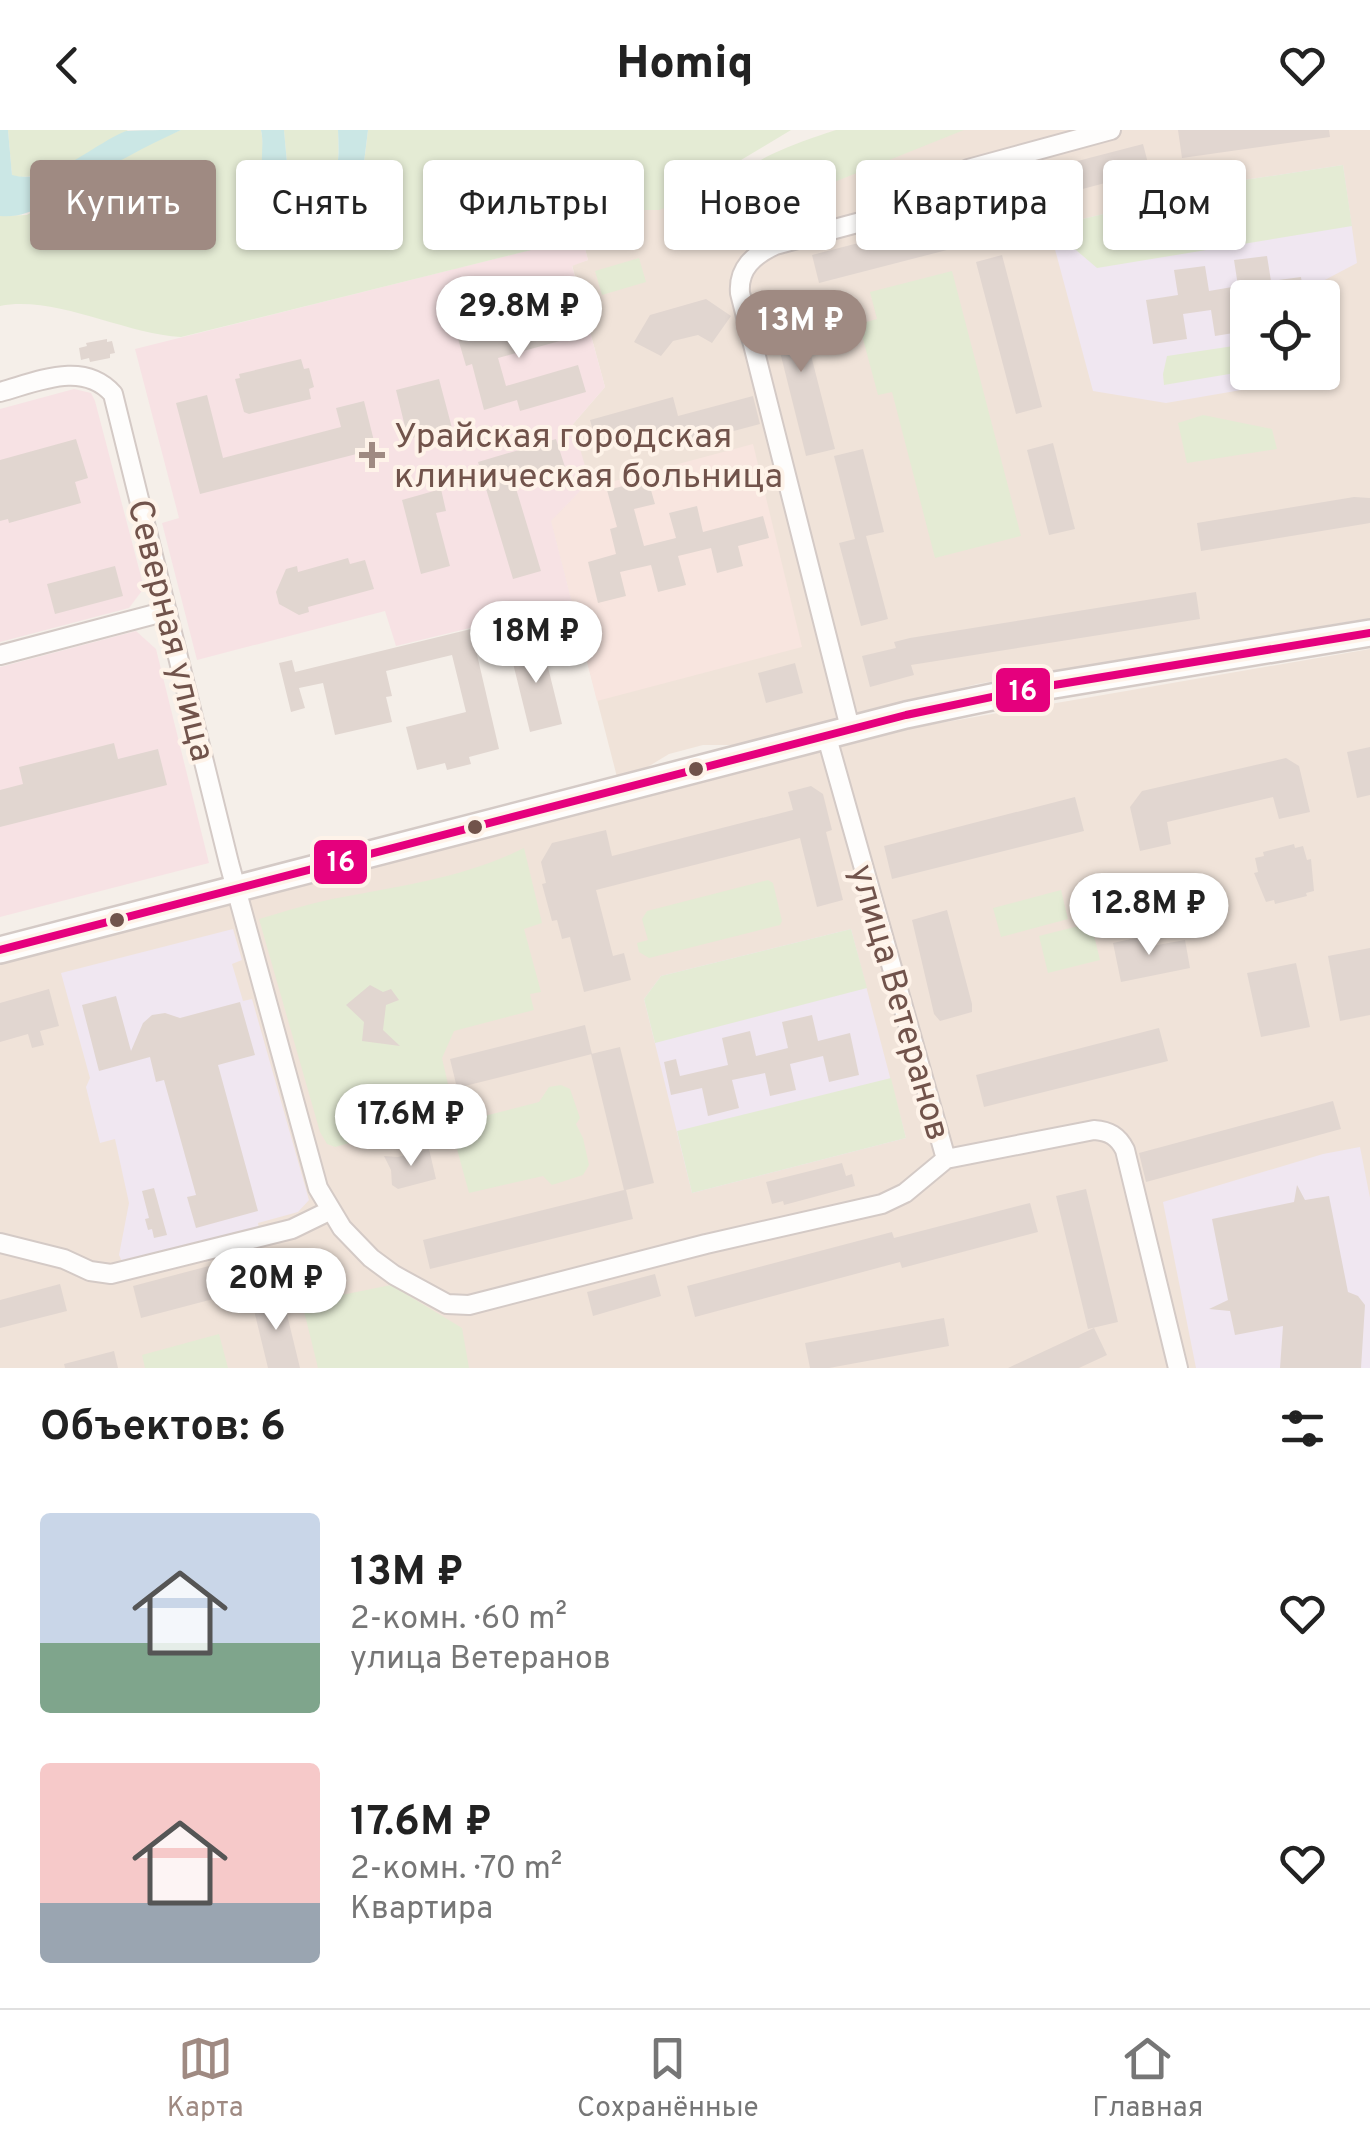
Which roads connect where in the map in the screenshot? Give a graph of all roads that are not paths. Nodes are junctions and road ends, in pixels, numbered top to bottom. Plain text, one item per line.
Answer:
1 (1111, 130) edge
2 (0, 392) edge
3 (167, 611) junction
4 (1370, 633) edge
5 (0, 654) edge
6 (838, 731) junction
7 (236, 890) junction
8 (0, 950) edge
9 (946, 1159) junction
10 (329, 1212) junction
11 (0, 1244) edge
12 (1178, 1368) edge

1 - 6 street, улица Ветеранов
2 - 3 street, Северная улица
3 - 5 street
3 - 7 street, Северная улица
4 - 6 main road
6 - 7 main road
6 - 9 street, улица Ветеранов
7 - 8 main road
7 - 10 street, Северная улица
9 - 10 street
9 - 12 street, улица Ветеранов
10 - 11 street

